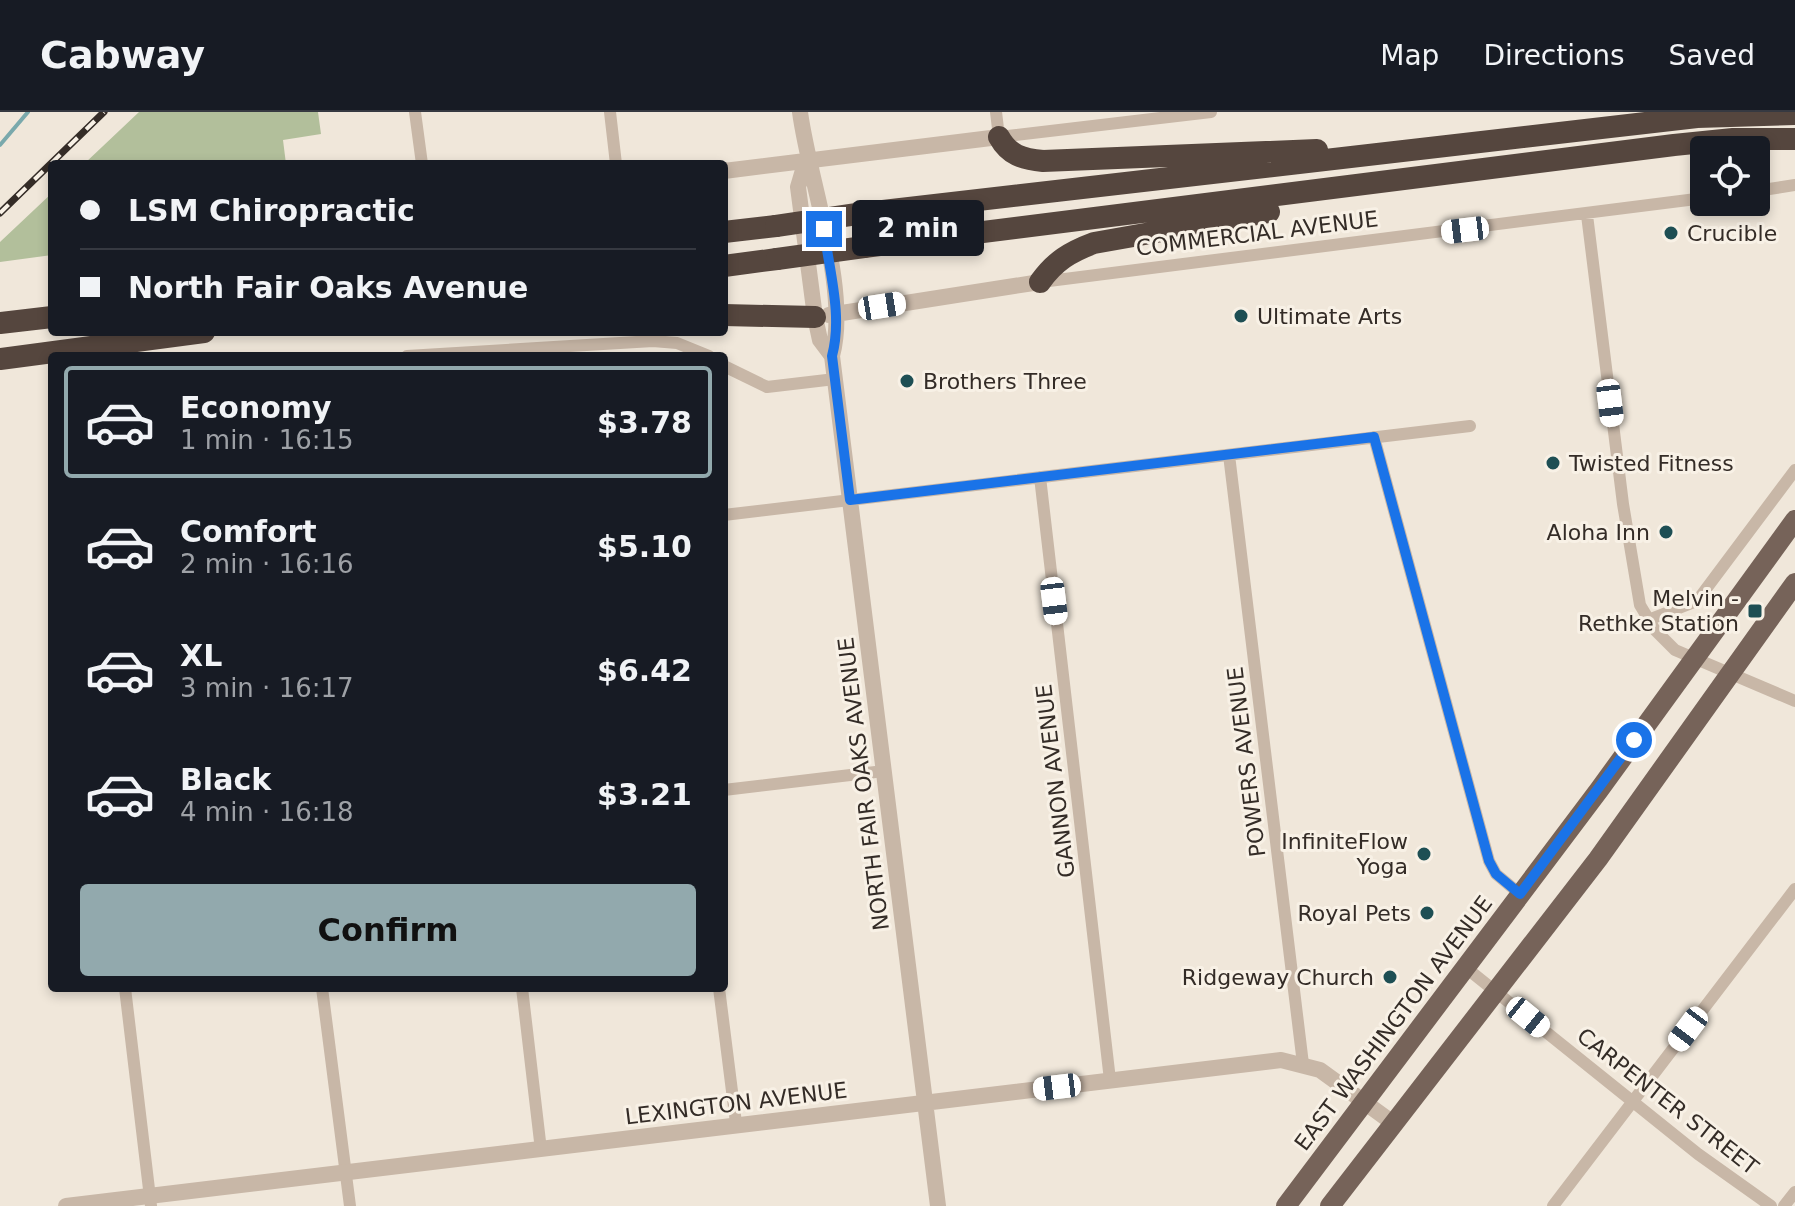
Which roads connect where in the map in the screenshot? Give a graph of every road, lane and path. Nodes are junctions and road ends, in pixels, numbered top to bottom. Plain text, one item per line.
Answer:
1 (415, 112) edge
2 (610, 112) edge
3 (800, 112) edge
4 (996, 112) edge
5 (1211, 112) edge
6 (1720, 112) edge
7 (1184, 114) edge
8 (1795, 114) edge
9 (1697, 117) junction
10 (999, 137) junction
11 (1795, 139) edge
12 (1354, 157) junction
13 (1566, 158) junction
14 (421, 160) edge
15 (616, 160) edge
16 (806, 160) junction
17 (728, 170) edge
18 (1795, 185) edge
19 (1770, 189) edge
20 (1690, 200) edge
21 (1587, 215) junction
22 (728, 232) edge
23 (728, 265) edge
24 (1040, 282) junction
25 (728, 315) edge
26 (826, 316) junction
27 (48, 317) edge
28 (0, 323) edge
29 (174, 336) edge
30 (637, 342) junction
31 (53, 352) edge
32 (489, 352) edge
33 (638, 352) edge
34 (699, 352) edge
35 (48, 353) edge
36 (0, 359) edge
37 (728, 368) edge
38 (835, 379) junction
39 (1470, 426) dead end
40 (1374, 437) junction
41 (1229, 455) junction
42 (1795, 470) edge
43 (1040, 477) junction
44 (850, 500) junction
45 (728, 515) edge
46 (1795, 520) edge
47 (1795, 583) edge
48 (1648, 620) junction
49 (1694, 659) junction
50 (1731, 675) junction
51 (1795, 701) edge
52 (884, 771) junction
53 (728, 790) edge
54 (1795, 889) edge
55 (1520, 894) junction
56 (1465, 967) junction
57 (1496, 991) junction
58 (125, 992) edge
59 (323, 992) edge
60 (522, 992) edge
61 (720, 992) edge
62 (1303, 1064) junction
63 (1110, 1080) junction
64 (1362, 1100) junction
65 (1635, 1100) junction
66 (924, 1102) junction
67 (736, 1123) junction
68 (1393, 1123) junction
69 (541, 1150) junction
70 (345, 1171) junction
71 (1795, 1192) edge
72 (151, 1201) edge
73 (66, 1206) edge
74 (350, 1206) edge
75 (938, 1206) edge
76 (1286, 1206) edge
77 (1330, 1206) edge
78 (1553, 1206) edge
79 (1771, 1206) edge
80 (1784, 1206) edge

1 - 14 street
2 - 15 street
3 - 16 street, NORTH FAIR OAKS AVENUE
4 - 10 street
5 - 7 street
6 - 9 highway
7 - 10 street
8 - 9 highway
9 - 12 highway
10 - 12 highway
10 - 16 street
11 - 13 highway
12 - 22 highway, bridge
13 - 23 highway, bridge
13 - 24 highway
16 - 17 street
16 - 26 street, NORTH FAIR OAKS AVENUE
18 - 19 street
20 - 21 street, COMMERCIAL AVENUE
21 - 24 street, COMMERCIAL AVENUE
21 - 48 street
24 - 26 street, COMMERCIAL AVENUE
25 - 26 highway
26 - 38 street, NORTH FAIR OAKS AVENUE
27 - 28 highway
29 - 31 highway
30 - 32 street
30 - 33 street
30 - 34 street
35 - 36 highway
37 - 38 street
38 - 44 street, NORTH FAIR OAKS AVENUE
39 - 40 street
40 - 41 street
40 - 55 street
41 - 43 street
41 - 62 street, POWERS AVENUE
42 - 48 street
43 - 44 street
43 - 63 street, GANNON AVENUE
44 - 45 street
44 - 52 street, NORTH FAIR OAKS AVENUE
46 - 49 main road, EAST WASHINGTON AVENUE
47 - 50 main road
48 - 49 street
49 - 50 street
49 - 55 main road, EAST WASHINGTON AVENUE
50 - 51 street
50 - 57 main road
52 - 53 street
52 - 66 street, NORTH FAIR OAKS AVENUE
54 - 65 street
55 - 56 main road, EAST WASHINGTON AVENUE
56 - 57 street, CARPENTER STREET
56 - 64 main road, EAST WASHINGTON AVENUE
57 - 65 street, CARPENTER STREET
57 - 68 main road
58 - 72 street
59 - 70 street
60 - 69 street
61 - 67 street
62 - 63 street, LEXINGTON AVENUE
62 - 64 street, LEXINGTON AVENUE
63 - 66 street, LEXINGTON AVENUE
64 - 68 street, LEXINGTON AVENUE
64 - 76 main road, EAST WASHINGTON AVENUE
65 - 78 street
65 - 79 street, CARPENTER STREET
66 - 67 street, LEXINGTON AVENUE
66 - 75 street, NORTH FAIR OAKS AVENUE
67 - 69 street, LEXINGTON AVENUE
68 - 77 main road
69 - 70 street, LEXINGTON AVENUE
70 - 72 street, LEXINGTON AVENUE
70 - 74 street
71 - 80 street
72 - 73 street, LEXINGTON AVENUE

